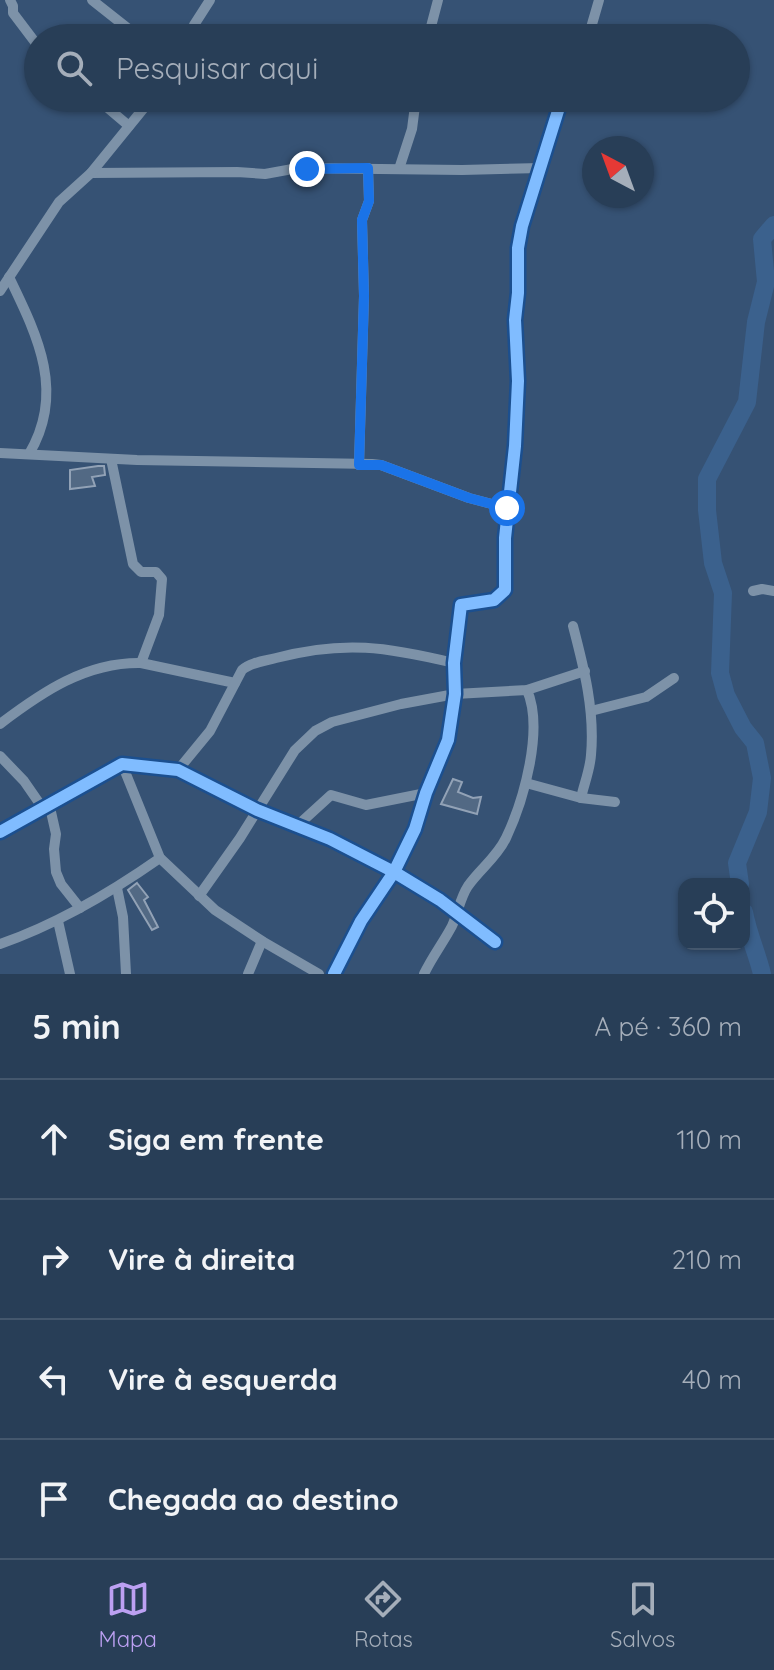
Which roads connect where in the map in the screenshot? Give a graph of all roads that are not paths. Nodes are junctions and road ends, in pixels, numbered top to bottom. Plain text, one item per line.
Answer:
1 (10, 0) edge
2 (92, 0) edge
3 (210, 0) edge
4 (438, 0) edge
5 (599, 0) edge
6 (122, 24) edge
7 (195, 24) edge
8 (432, 24) edge
9 (592, 24) edge
10 (24, 28) edge
11 (112, 112) edge
12 (140, 112) edge
13 (414, 112) edge
14 (558, 112) edge
15 (129, 126) junction
16 (368, 168) junction
17 (541, 168) junction
18 (399, 169) junction
19 (91, 173) junction
20 (9, 277) junction
21 (0, 291) edge
22 (0, 453) edge
23 (29, 454) junction
24 (111, 459) junction
25 (359, 465) junction
26 (507, 508) junction
27 (753, 591) dead end
28 (774, 591) edge
29 (573, 626) dead end
30 (141, 663) junction
31 (454, 663) junction
32 (585, 671) junction
33 (674, 678) dead end
34 (235, 683) junction
35 (527, 690) junction
36 (455, 694) junction
37 (591, 711) junction
38 (1, 722) edge
39 (0, 756) edge
40 (122, 764) junction
41 (178, 770) junction
42 (526, 783) junction
43 (426, 793) junction
44 (581, 798) junction
45 (615, 802) dead end
46 (45, 805) junction
47 (257, 810) junction
48 (297, 826) junction
49 (0, 832) edge
50 (160, 858) junction
51 (394, 872) junction
52 (117, 888) junction
53 (199, 896) junction
54 (80, 908) junction
55 (458, 913) junction
56 (58, 921) junction
57 (262, 941) junction
58 (495, 942) dead end
59 (0, 944) edge
60 (70, 974) edge
61 (126, 974) edge
62 (248, 974) edge
63 (319, 974) edge
64 (334, 974) edge
65 (424, 974) edge

1 - 10 street
2 - 6 street
3 - 7 street
4 - 8 street
5 - 9 street
11 - 15 street
12 - 15 street
13 - 18 street
14 - 17 street
15 - 19 street
16 - 18 street
16 - 19 street
16 - 25 street
17 - 18 street
17 - 26 street
19 - 20 street
20 - 21 street
20 - 23 street
22 - 23 street
23 - 24 street
24 - 25 street
24 - 30 street
25 - 26 street
26 - 31 street
27 - 28 street
29 - 32 street
30 - 34 street
30 - 38 street
31 - 34 street
31 - 36 street
32 - 35 street
32 - 37 street
33 - 37 street
34 - 41 street
35 - 36 street
35 - 42 street
36 - 43 street
36 - 47 street
37 - 44 street
39 - 46 street
40 - 41 street
40 - 46 street
40 - 50 street
41 - 47 street
42 - 44 street
42 - 55 street
43 - 48 street
43 - 51 street
44 - 45 street
46 - 49 street
46 - 54 street
47 - 48 street
47 - 53 street
48 - 51 street
50 - 52 street
50 - 53 street
51 - 55 street
51 - 64 street
52 - 54 street
52 - 61 street
53 - 57 street
54 - 56 street
55 - 58 street
55 - 65 street
56 - 59 street
56 - 60 street
57 - 62 street
57 - 63 street

